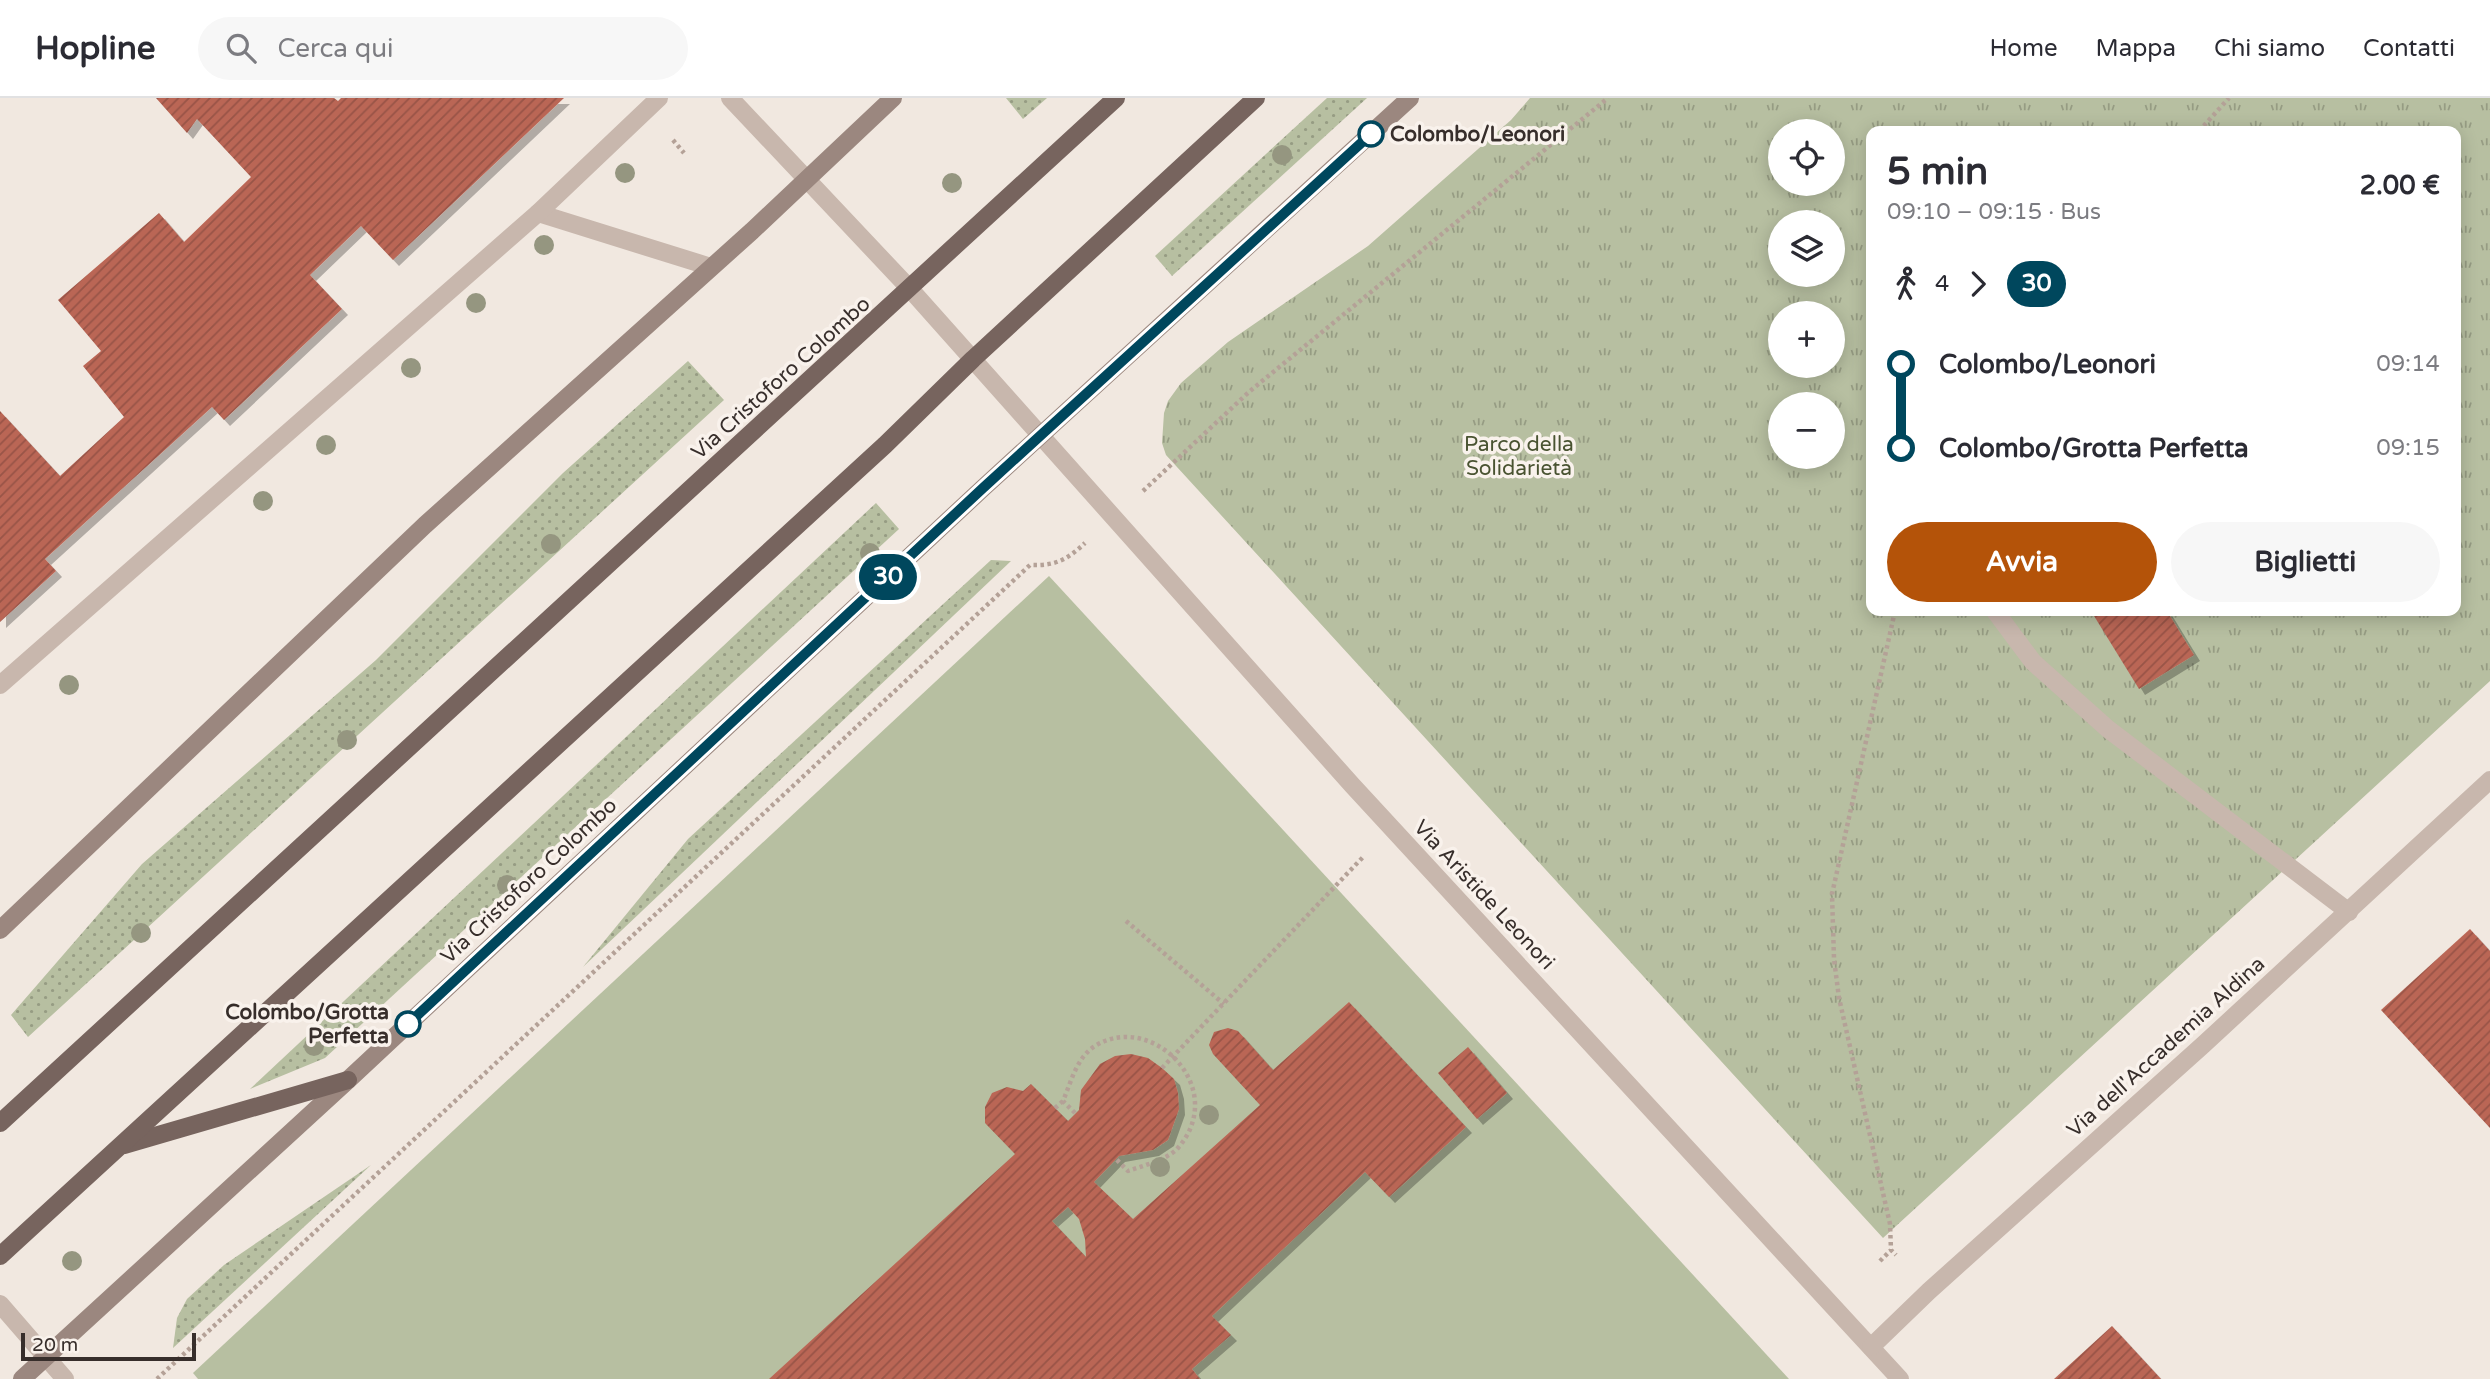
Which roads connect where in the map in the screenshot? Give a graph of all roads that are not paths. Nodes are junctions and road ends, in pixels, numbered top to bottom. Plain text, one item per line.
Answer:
1 (659, 98) edge
2 (730, 98) edge
3 (893, 98) edge
4 (1116, 98) edge
5 (1256, 98) edge
6 (1410, 98) edge
7 (808, 179) junction
8 (538, 213) junction
9 (711, 267) junction
10 (911, 290) junction
11 (972, 359) junction
12 (1042, 436) junction
13 (2000, 616) edge
14 (0, 685) edge
15 (2490, 780) edge
16 (2349, 912) junction
17 (0, 930) edge
18 (348, 1080) junction
19 (0, 1123) edge
20 (117, 1147) junction
21 (0, 1256) edge
22 (0, 1304) edge
23 (1871, 1347) junction
24 (46, 1358) junction
25 (22, 1379) edge
26 (65, 1379) edge
27 (1900, 1379) edge

1 - 8 street
2 - 7 street
3 - 7 main road
4 - 10 main road, Via Cristoforo Colombo
5 - 11 main road
6 - 12 main road, Via Cristoforo Colombo
7 - 9 main road
7 - 10 street
8 - 9 street
8 - 14 street
9 - 17 main road
10 - 11 street
10 - 19 main road, Via Cristoforo Colombo
11 - 12 street
11 - 20 main road
12 - 18 main road, Via Cristoforo Colombo
12 - 23 street, Via Aristide Leonori
13 - 16 street
15 - 16 street, Via dell'Accademia Aldina
16 - 23 street, Via dell'Accademia Aldina
18 - 20 main road
18 - 24 main road, Via Cristoforo Colombo
20 - 21 main road
22 - 24 street
23 - 27 street, Via Aristide Leonori
24 - 25 main road, Via Cristoforo Colombo
24 - 26 street

